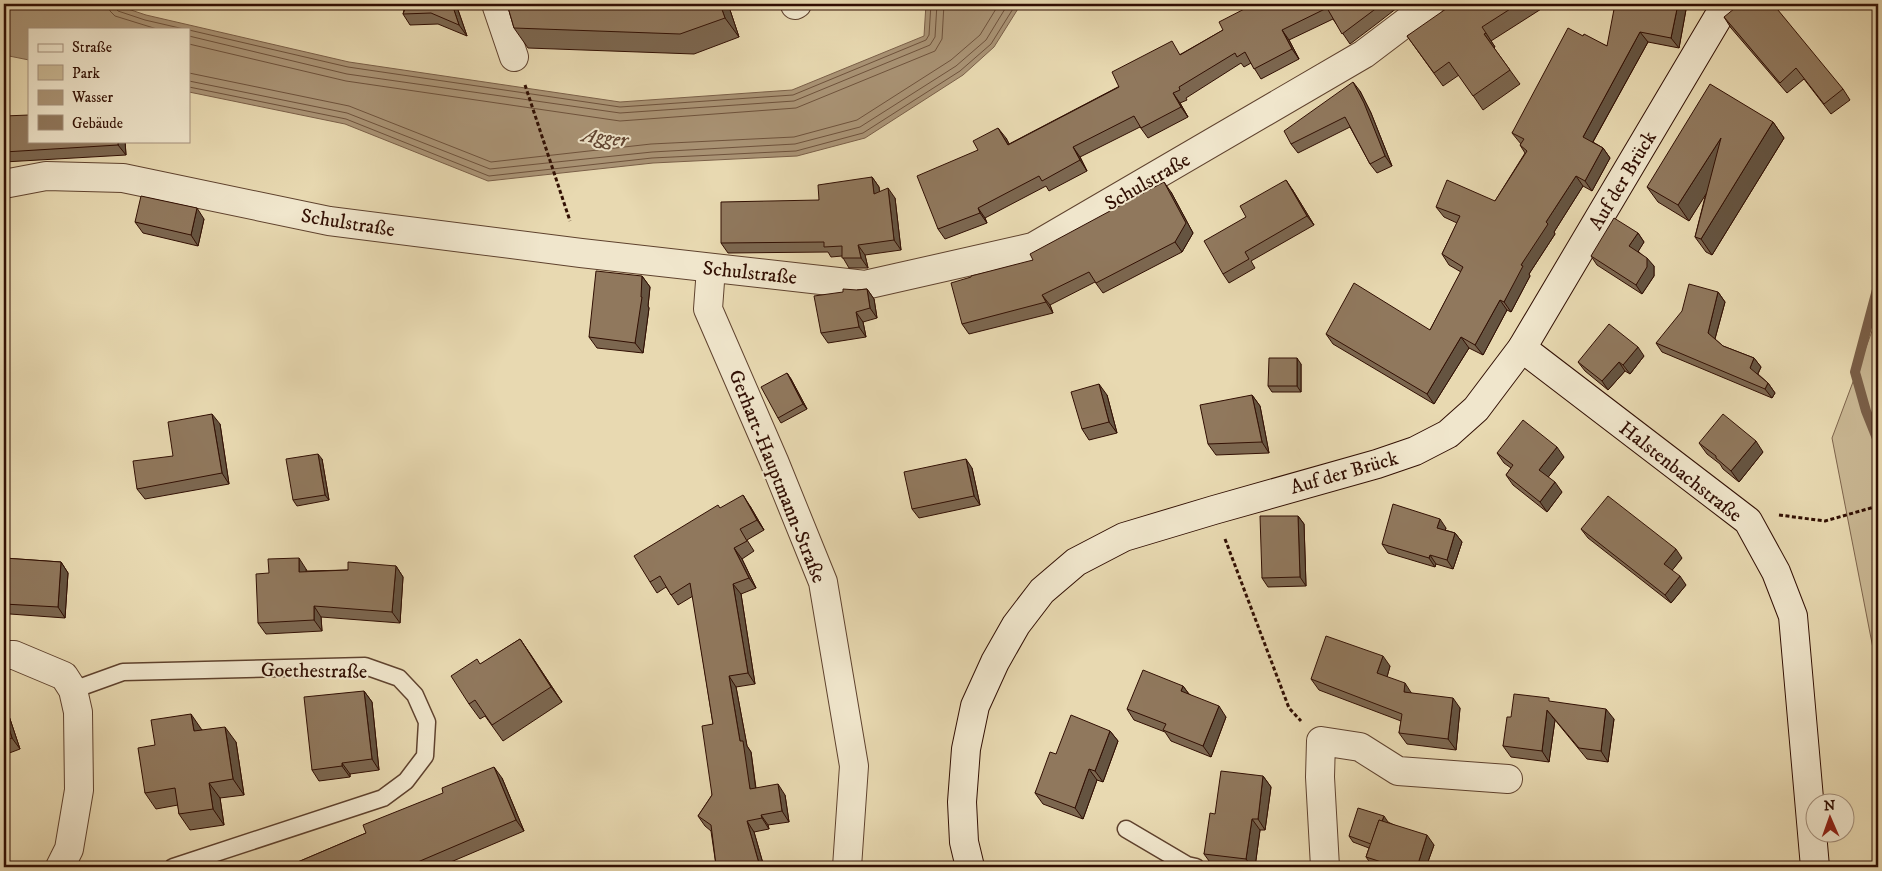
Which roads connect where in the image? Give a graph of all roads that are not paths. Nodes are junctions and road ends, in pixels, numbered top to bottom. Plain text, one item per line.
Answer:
1 (496, 4) edge
2 (1430, 4) edge
3 (1726, 4) edge
4 (518, 67) road end
5 (4, 184) edge
6 (711, 268) junction
7 (1522, 348) junction
8 (4, 655) edge
9 (73, 690) junction
10 (1508, 779) dead end
11 (1126, 829) dead end
12 (60, 867) edge
13 (173, 867) edge
14 (847, 867) edge
15 (970, 867) edge
16 (1196, 867) edge
17 (1325, 867) edge
18 (1814, 867) edge

1 - 4 street
2 - 6 street, Schulstraße
3 - 7 street, Auf der Brück
5 - 6 street, Schulstraße
6 - 14 street, Gerhart-Hauptmann-Straße
7 - 15 street, Auf der Brück
7 - 18 street, Halstenbachstraße
8 - 9 street
9 - 12 street
9 - 13 lane, Goethestraße
10 - 17 street
11 - 16 lane

